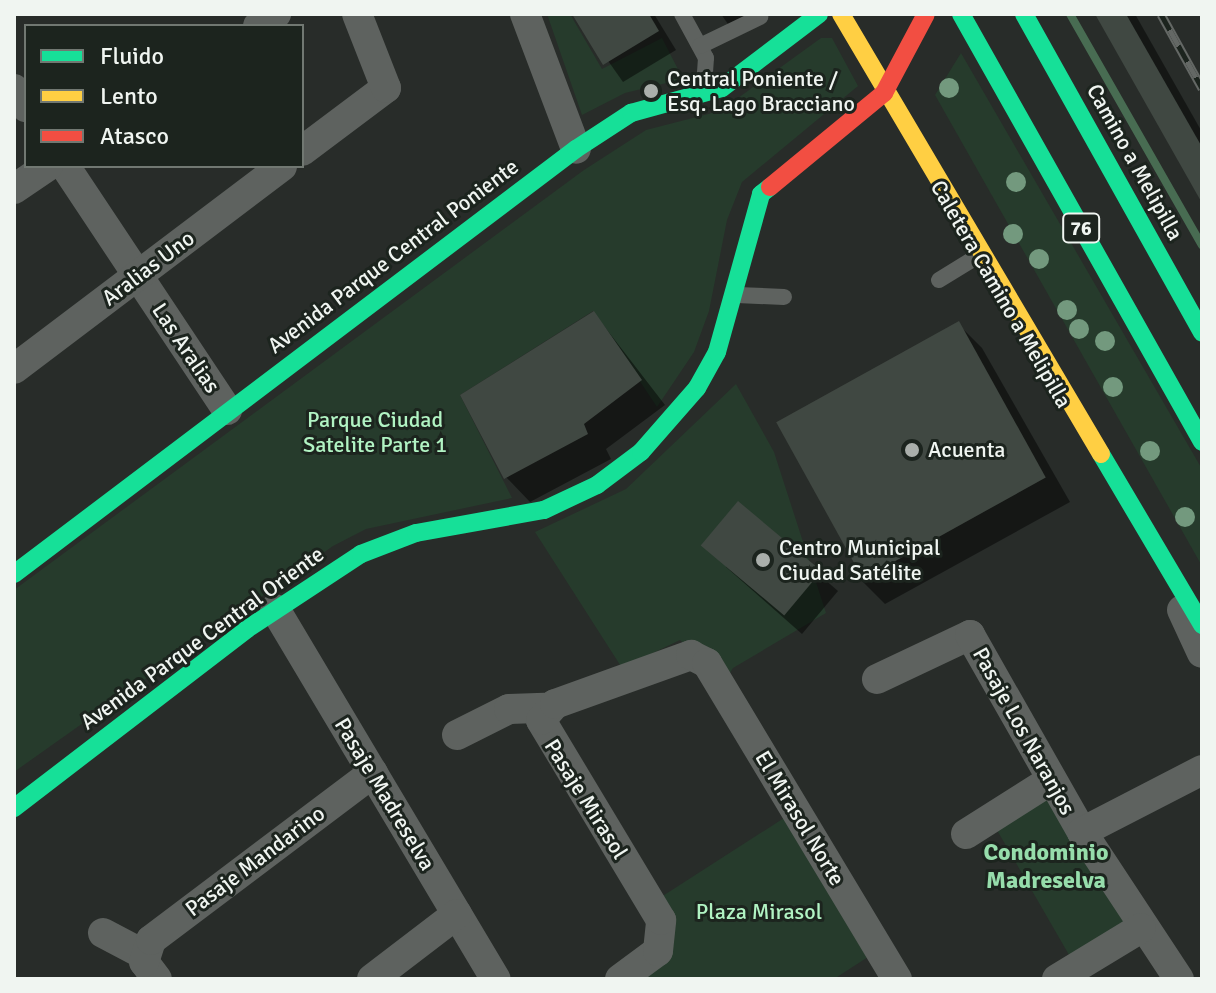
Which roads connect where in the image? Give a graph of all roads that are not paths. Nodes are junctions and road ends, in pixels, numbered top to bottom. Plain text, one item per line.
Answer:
1 (357, 14) edge
2 (525, 14) edge
3 (682, 14) edge
4 (819, 14) edge
5 (841, 14) edge
6 (926, 14) edge
7 (961, 14) edge
8 (1024, 14) edge
9 (760, 15) edge
10 (791, 36) junction
11 (700, 46) junction
12 (884, 93) junction
13 (703, 96) junction
14 (576, 149) junction
15 (304, 150) edge
16 (45, 168) edge
17 (66, 168) edge
18 (279, 168) edge
19 (14, 189) edge
20 (978, 256) junction
21 (138, 275) junction
22 (939, 280) dead end
23 (735, 295) junction
24 (784, 297) dead end
25 (1202, 333) edge
26 (14, 369) edge
27 (227, 410) junction
28 (1202, 442) edge
29 (1164, 572) junction
30 (14, 574) edge
31 (275, 609) junction
32 (1202, 625) edge
33 (1202, 653) edge
34 (701, 657) joint
35 (877, 679) dead end
36 (545, 708) junction
37 (457, 735) dead end
38 (1202, 770) edge
39 (373, 773) junction
40 (1051, 780) junction
41 (14, 808) edge
42 (1082, 832) junction
43 (966, 834) dead end
44 (457, 914) junction
45 (1141, 928) junction
46 (103, 933) dead end
47 (150, 966) edge
48 (372, 979) edge
49 (496, 979) edge
50 (620, 979) edge
51 (897, 979) edge
52 (1057, 979) edge
53 (1179, 979) edge

1 - 15 street
2 - 14 street
3 - 11 lane
4 - 10 street, Avenida Parque Central Poniente
5 - 12 street, Caletera Camino a Melipilla
6 - 12 street, Avenida Parque Central Oriente
7 - 28 street, 76
8 - 25 street, Camino a Melipilla / 76
9 - 10 lane
9 - 11 lane
10 - 13 street, Avenida Parque Central Poniente
11 - 13 lane
12 - 20 street, Caletera Camino a Melipilla
12 - 23 street, Avenida Parque Central Oriente
13 - 14 street, Avenida Parque Central Poniente
14 - 27 street, Avenida Parque Central Poniente
16 - 19 street
17 - 21 street, Las Aralias
18 - 21 street, Aralias Uno
20 - 22 lane
20 - 29 street, Caletera Camino a Melipilla
21 - 26 street, Aralias Uno
21 - 27 street, Las Aralias
23 - 24 lane
23 - 31 street, Avenida Parque Central Oriente
27 - 30 street, Avenida Parque Central Poniente
29 - 32 street, Caletera Camino a Melipilla
29 - 33 street, Caletera Camino a Melipilla
31 - 39 street, Pasaje Madreselva
31 - 41 street, Avenida Parque Central Oriente
34 - 36 street, Pasaje Mirasol
34 - 51 street, El Mirasol Norte
35 - 40 street, Pasaje Los Naranjos
36 - 37 street
36 - 50 street, Pasaje Mirasol
38 - 42 street, Pasaje Los Naranjos
39 - 44 street, Pasaje Madreselva
39 - 47 street, Pasaje Mandarino
40 - 42 street, Pasaje Los Naranjos
40 - 43 street
42 - 45 street, Pasaje Los Naranjos
44 - 48 street
44 - 49 street, Pasaje Madreselva
45 - 52 street
45 - 53 street, Pasaje Los Naranjos
46 - 47 street, Pasaje Mandarino

